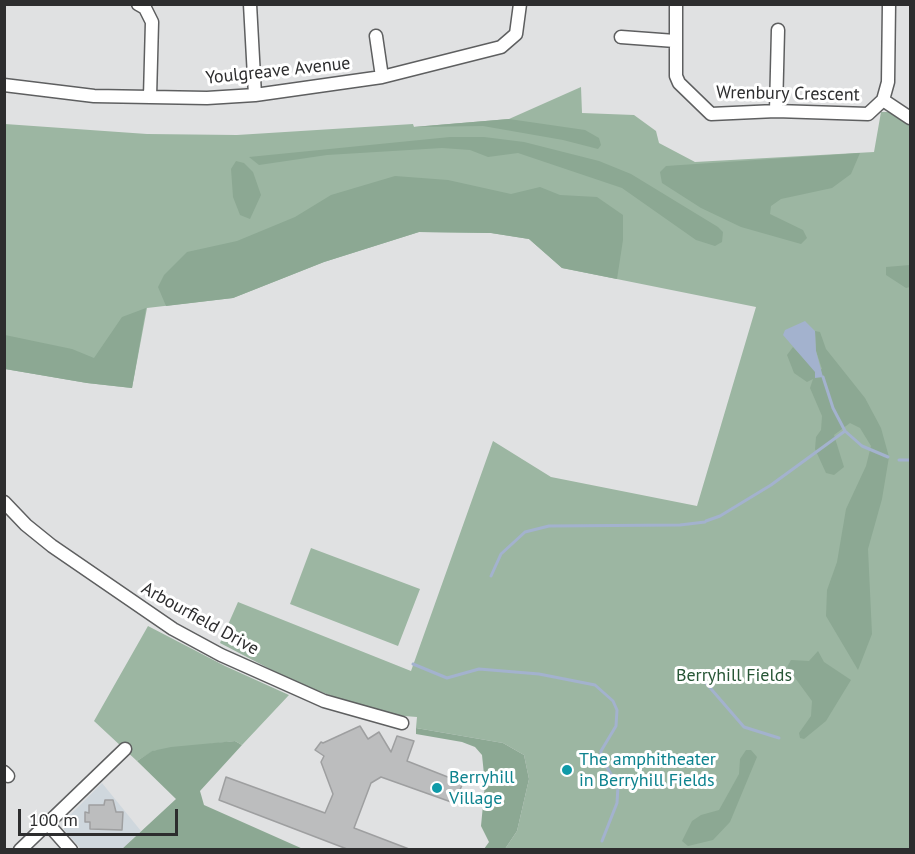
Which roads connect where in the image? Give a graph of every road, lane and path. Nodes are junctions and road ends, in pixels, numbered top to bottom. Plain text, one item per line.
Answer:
1 (138, 4) edge
2 (249, 4) edge
3 (520, 4) edge
4 (676, 4) edge
5 (889, 4) edge
6 (778, 30) dead end
7 (376, 36) dead end
8 (621, 38) dead end
9 (675, 41) junction
10 (382, 77) junction
11 (4, 85) edge
12 (255, 95) junction
13 (150, 97) junction
14 (883, 100) junction
15 (776, 111) junction
16 (910, 118) edge
17 (4, 502) edge
18 (402, 723) dead end
19 (125, 749) dead end
20 (48, 824) junction
21 (20, 849) edge
22 (71, 849) edge

1 - 13 street
2 - 12 street
3 - 10 street, Youlgreave Avenue
4 - 9 street, Wrenbury Crescent
5 - 14 street, Wrenbury Crescent
6 - 15 street
7 - 10 street
8 - 9 street
9 - 15 street, Wrenbury Crescent
10 - 12 street, Youlgreave Avenue
11 - 13 street, Youlgreave Avenue
12 - 13 street, Youlgreave Avenue
14 - 15 street, Wrenbury Crescent
14 - 16 street
17 - 18 street, Arbourfield Drive
19 - 20 street
20 - 21 street
20 - 22 street

